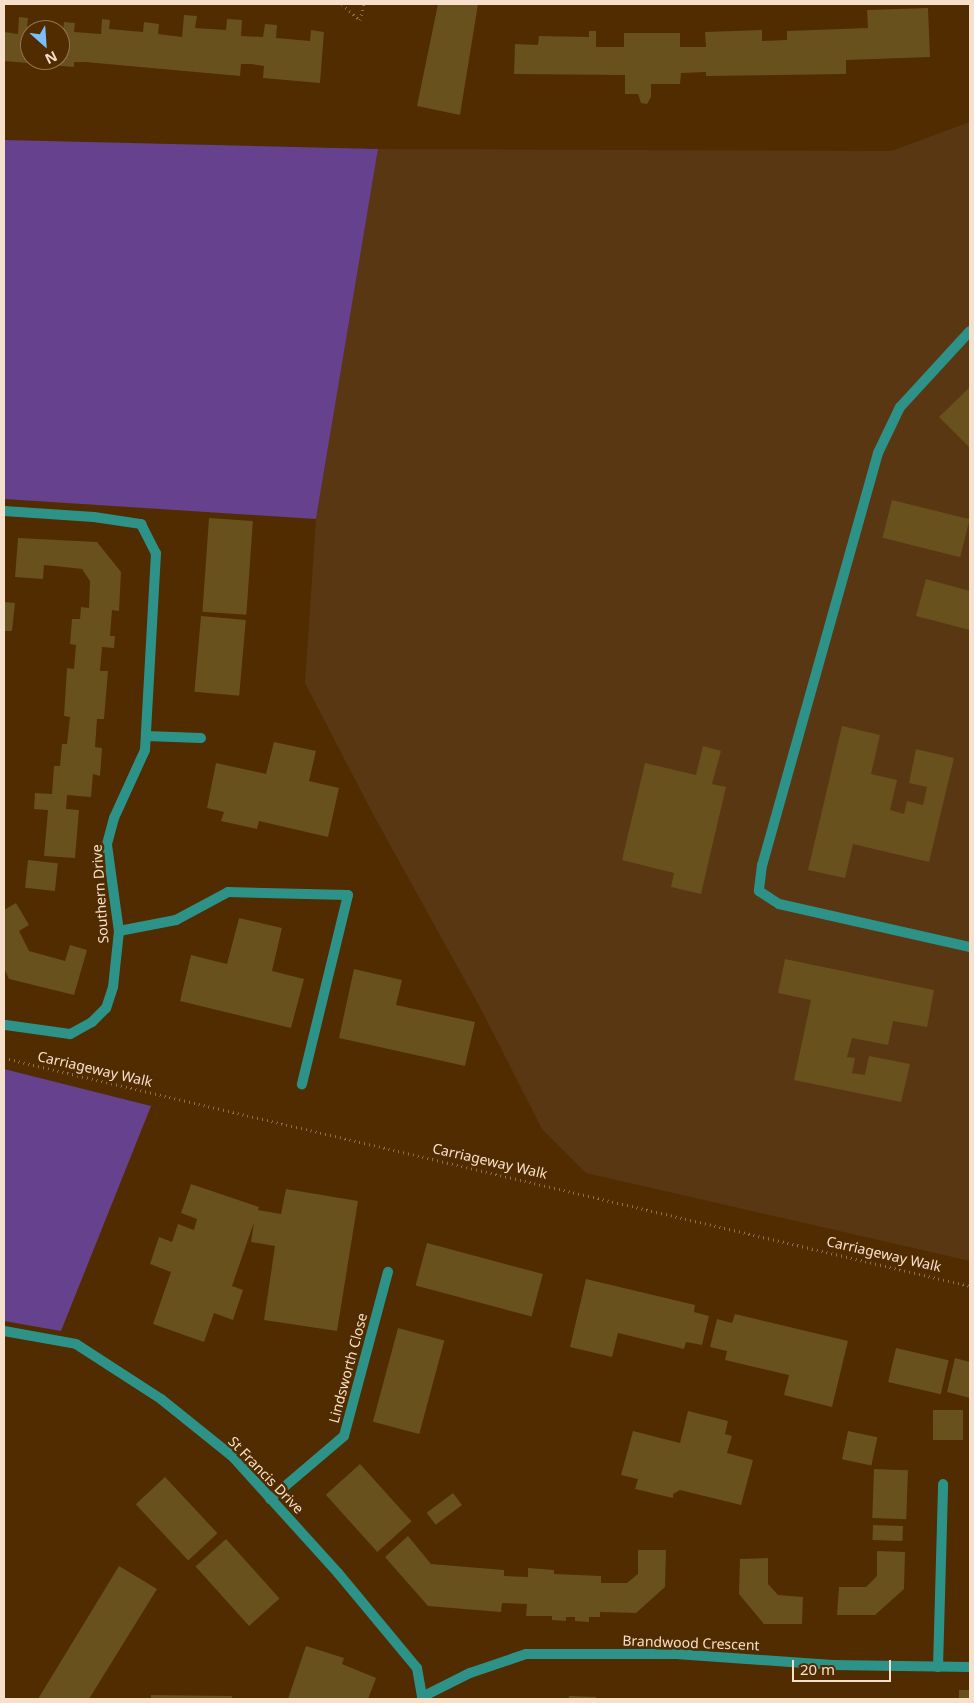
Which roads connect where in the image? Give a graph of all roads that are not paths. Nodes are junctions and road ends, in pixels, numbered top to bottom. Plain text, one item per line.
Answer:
1 (970, 331) edge
2 (4, 511) edge
3 (146, 736) junction
4 (201, 738) dead end
5 (119, 931) junction
6 (970, 947) edge
7 (5, 1025) edge
8 (302, 1084) dead end
9 (388, 1272) dead end
10 (4, 1331) edge
11 (943, 1484) dead end
12 (270, 1499) junction
13 (938, 1667) junction
14 (970, 1667) edge
15 (422, 1698) edge

1 - 6 street
2 - 3 street, Southern Drive
3 - 4 street
3 - 5 street, Southern Drive
5 - 7 street, Southern Drive
5 - 8 street
9 - 12 street, Lindsworth Close
10 - 12 street, St Francis Drive
11 - 13 street
12 - 15 street, St Francis Drive
13 - 14 street, Brandwood Crescent
13 - 15 street, Brandwood Crescent

